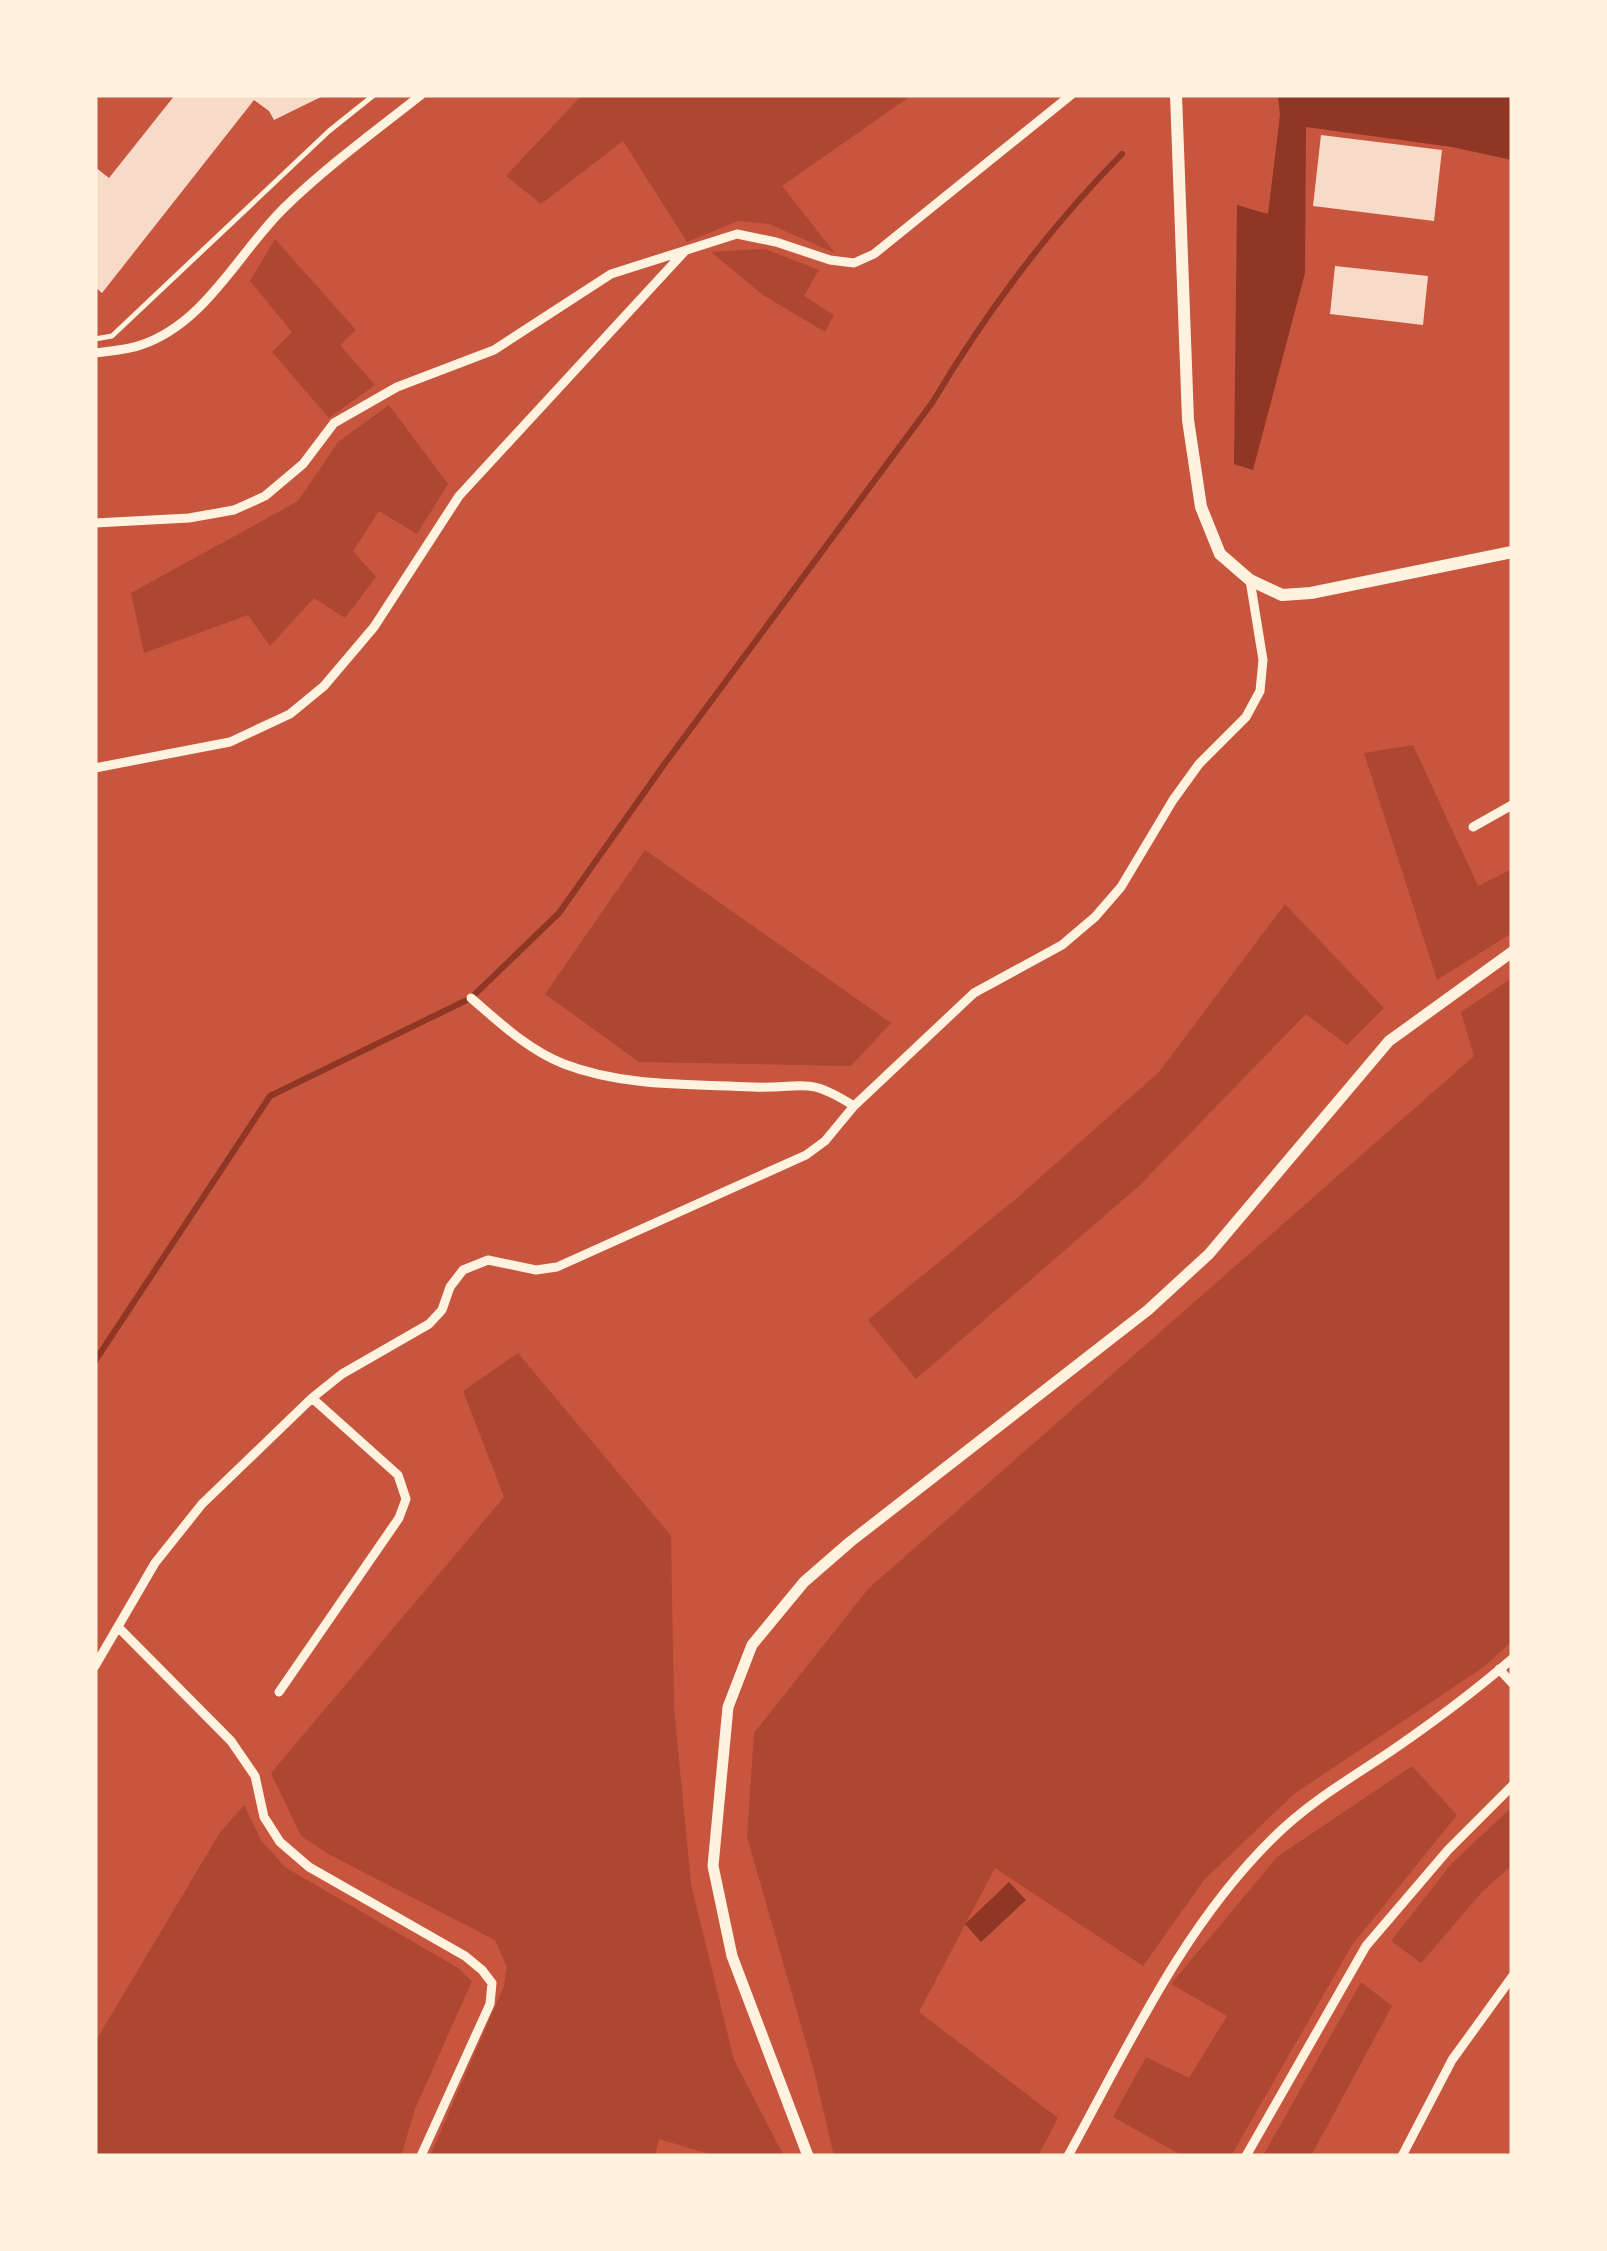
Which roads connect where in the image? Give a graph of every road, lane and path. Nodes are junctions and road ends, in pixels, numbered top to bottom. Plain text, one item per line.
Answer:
1 (374, 95) edge
2 (421, 95) edge
3 (1071, 95) edge
4 (1176, 95) edge
5 (686, 248) junction
6 (95, 339) edge
7 (95, 353) edge
8 (95, 523) edge
9 (1512, 552) edge
10 (1250, 580) junction
11 (95, 768) edge
12 (1512, 805) edge
13 (1473, 827) dead end
14 (1512, 952) edge
15 (470, 998) dead end
16 (854, 1106) junction
17 (312, 1398) junction
18 (119, 1628) junction
19 (1512, 1658) edge
20 (95, 1666) edge
21 (1500, 1670) junction
22 (1512, 1683) edge
23 (278, 1692) dead end
24 (1512, 1786) edge
25 (1512, 1977) edge
26 (422, 2156) edge
27 (808, 2156) edge
28 (1068, 2156) edge
29 (1246, 2156) edge
30 (1402, 2156) edge

1 - 6 lane
2 - 7 street
3 - 5 street
4 - 10 main road
5 - 8 street
5 - 11 street
9 - 10 main road
10 - 16 street
12 - 13 street
14 - 27 street
15 - 16 street
16 - 17 street
17 - 18 street
17 - 23 street
18 - 20 street
18 - 26 street
19 - 21 street
21 - 22 street
21 - 28 street
24 - 29 street
25 - 30 street

